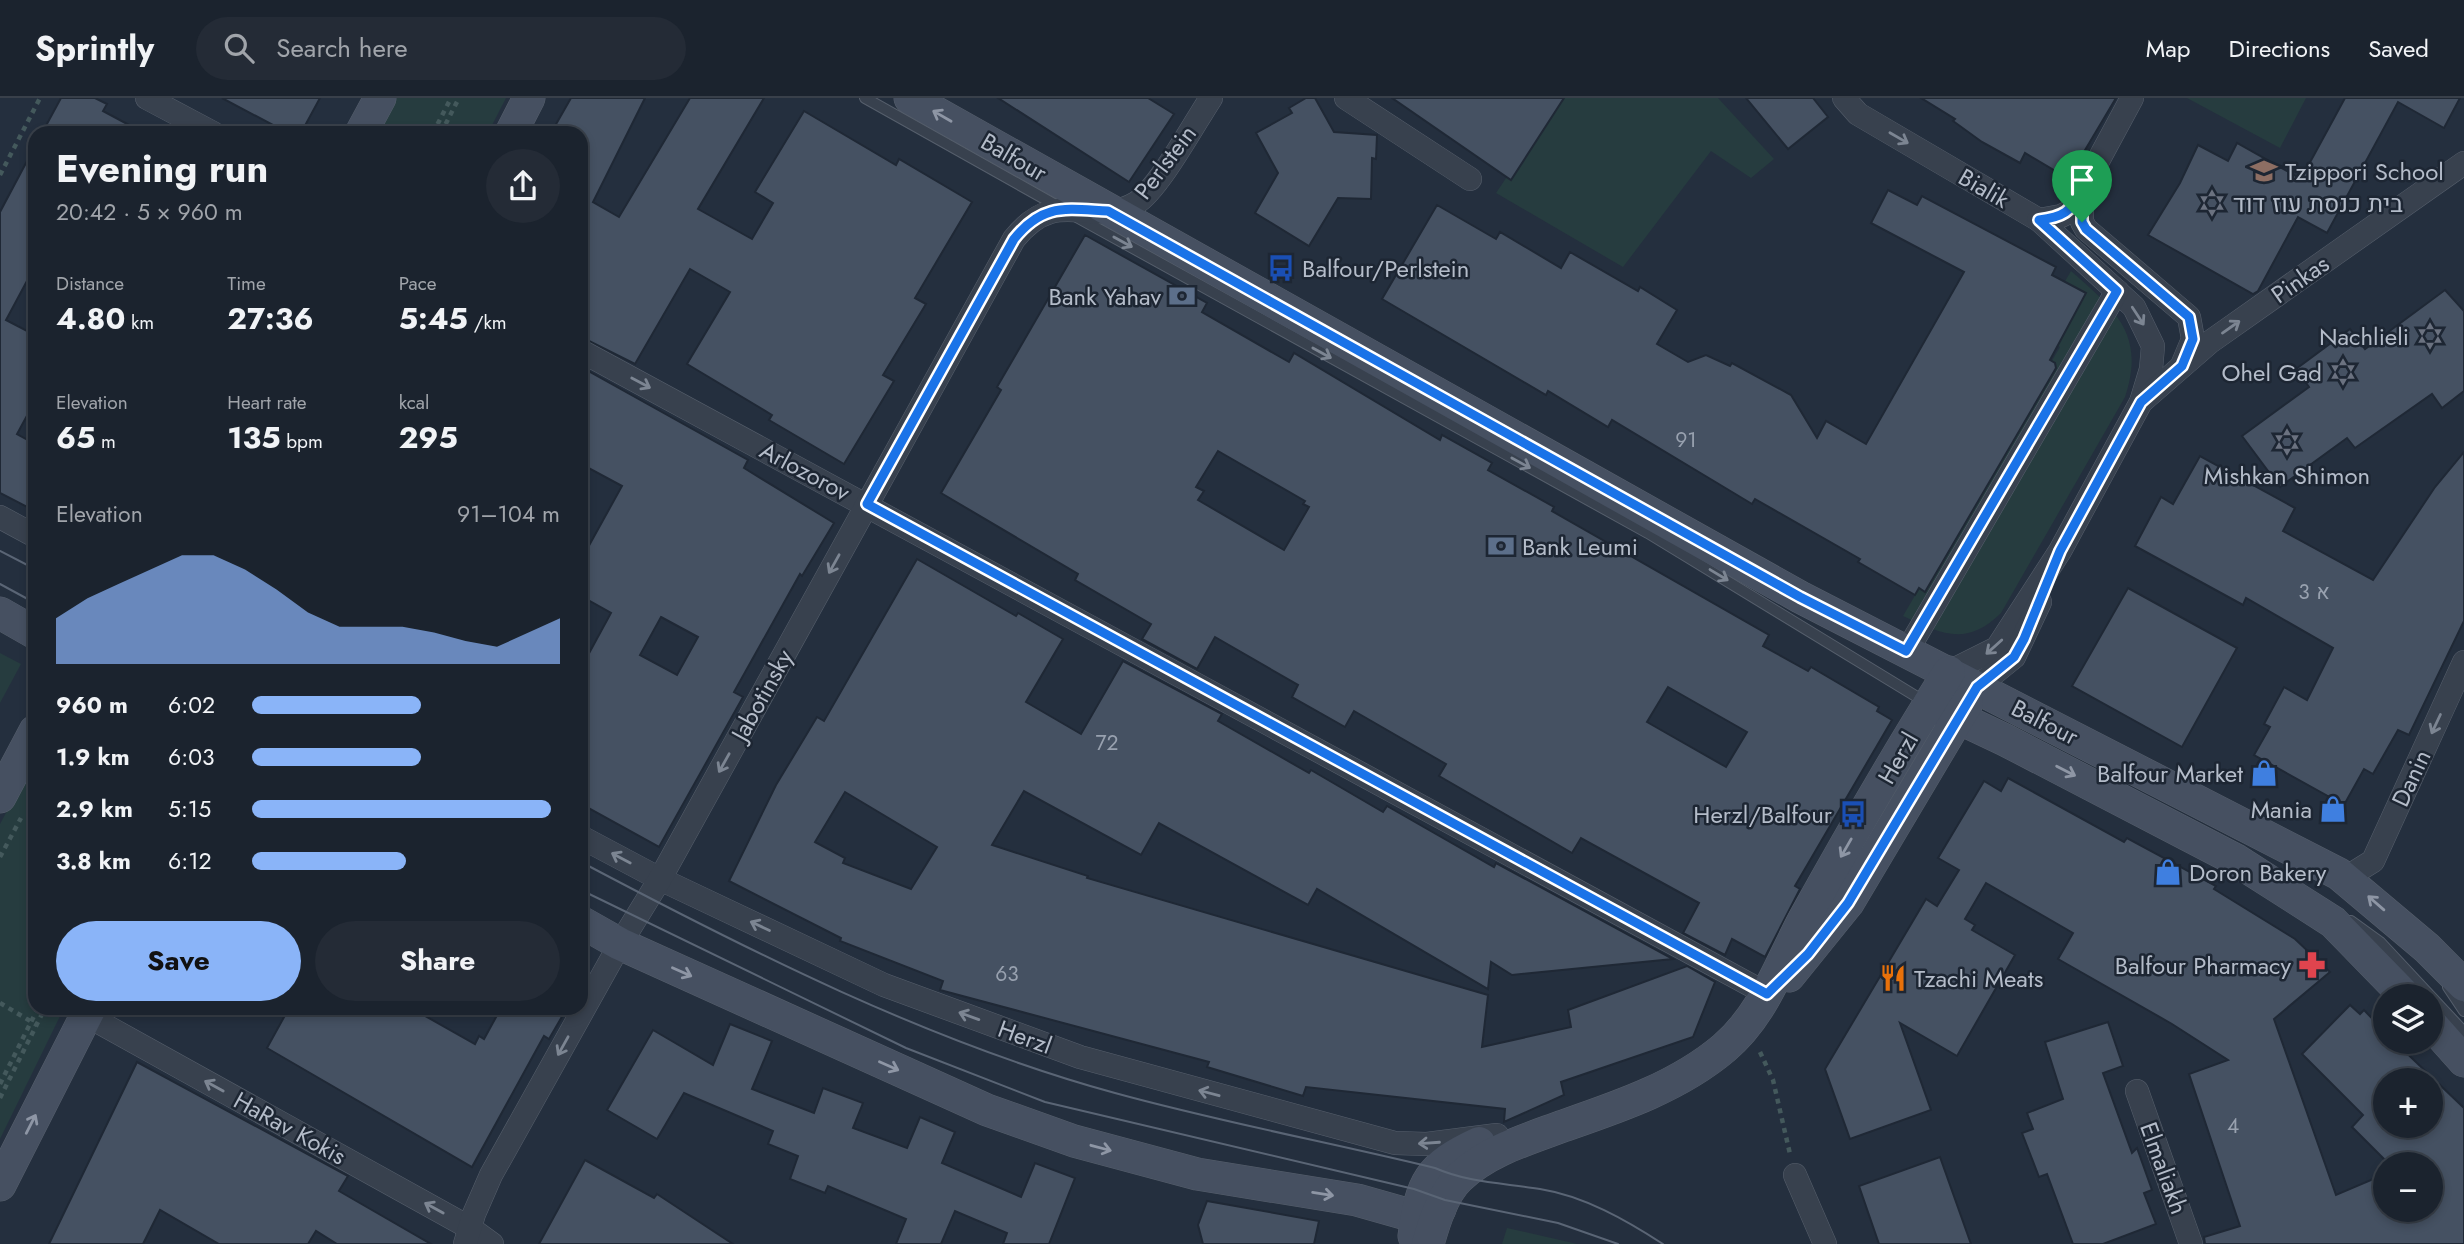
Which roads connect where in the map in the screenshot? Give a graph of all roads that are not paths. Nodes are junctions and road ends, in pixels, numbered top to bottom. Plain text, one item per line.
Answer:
1 (147, 98) edge
2 (380, 98) edge
3 (529, 98) edge
4 (865, 98) edge
5 (910, 98) edge
6 (1211, 98) edge
7 (1346, 98) edge
8 (1844, 98) edge
9 (2132, 98) edge
10 (200, 126) edge
11 (365, 126) edge
12 (515, 126) edge
13 (2464, 163) edge
14 (1470, 179) dead end
15 (2082, 190) junction
16 (1063, 209) junction
17 (1108, 211) junction
18 (2039, 220) junction
19 (2117, 291) junction
20 (588, 355) edge
21 (2182, 366) junction
22 (2141, 402) junction
23 (867, 504) junction
24 (0, 517) edge
25 (28, 532) edge
26 (2060, 551) junction
27 (0, 613) edge
28 (28, 629) edge
29 (1906, 651) junction
30 (2464, 662) edge
31 (1949, 672) junction
32 (1977, 687) junction
33 (1929, 704) junction
34 (1957, 720) junction
35 (2005, 740) junction
36 (28, 755) edge
37 (1927, 770) junction
38 (12, 806) edge
39 (588, 841) edge
40 (2339, 874) junction
41 (660, 879) junction
42 (2291, 895) junction
43 (588, 926) edge
44 (620, 944) junction
45 (2427, 948) junction
46 (2393, 984) edge
47 (2464, 985) edge
48 (1767, 994) junction
49 (588, 1001) edge
50 (2464, 1012) edge
51 (86, 1015) edge
52 (95, 1015) edge
53 (580, 1015) edge
54 (2464, 1032) edge
55 (2443, 1037) edge
56 (2464, 1061) edge
57 (2137, 1091) dead end
58 (1632, 1102) junction
59 (1497, 1135) junction
60 (1795, 1175) road end
61 (0, 1185) edge
62 (1357, 1200) junction
63 (1425, 1229) edge
64 (468, 1236) edge
65 (492, 1244) edge
66 (1403, 1244) edge
67 (1825, 1244) edge
68 (2191, 1244) edge

1 - 10 street
2 - 11 street
3 - 12 street
4 - 16 lane, Balfour
17 -> 5 street, Balfour
6 - 17 street, Perlstein
7 - 14 street
8 -> 18 street, Bialik
9 - 15 street
21 -> 13 street, Pinkas
15 - 18 street
15 - 21 street
16 - 17 street, Jabotinsky
16 - 23 street, Jabotinsky
16 -> 33 lane, Balfour
17 - 29 street, Balfour
18 - 19 street, Bialik
19 -> 22 street, Bialik
19 - 29 street
20 -> 23 street, Arlozorov
21 - 22 street, Pinkas
22 - 26 street, Herzl
23 -> 41 street, Jabotinsky
23 - 48 street, Arlozorov
24 - 25 street
26 -> 31 street, Herzl
26 - 32 street, Herzl
27 - 28 street
29 - 31 street, Balfour
30 -> 40 street, Danin
31 - 32 street, Balfour
31 - 33 street, Herzl
32 - 34 street, Herzl
32 - 40 street, Balfour
33 - 34 street, Balfour
33 -> 48 street, Herzl
34 - 35 street, Balfour
34 - 37 street, Herzl
35 - 37 street
35 -> 42 street, Balfour
36 - 38 street
37 - 48 street, Herzl
41 -> 39 street, Herzl
45 -> 40 street, Balfour
41 - 44 street, Jabotinsky
59 -> 41 street, Herzl
42 - 46 street, Balfour
42 - 54 lane
43 - 44 street
44 -> 49 street, Jabotinsky
44 -> 62 street
45 - 47 street, Balfour
45 - 50 lane
48 - 58 street, Herzl
61 -> 51 street
64 -> 52 street, HaRav Kokis
53 -> 64 street, Jabotinsky
55 - 56 street
57 - 68 street, Elmaliakh
58 - 59 street, Herzl
58 - 63 street, Herzl
59 - 63 street, Herzl
60 - 67 street
62 - 63 street
62 - 66 street
64 - 65 street, HaRav Kokis

